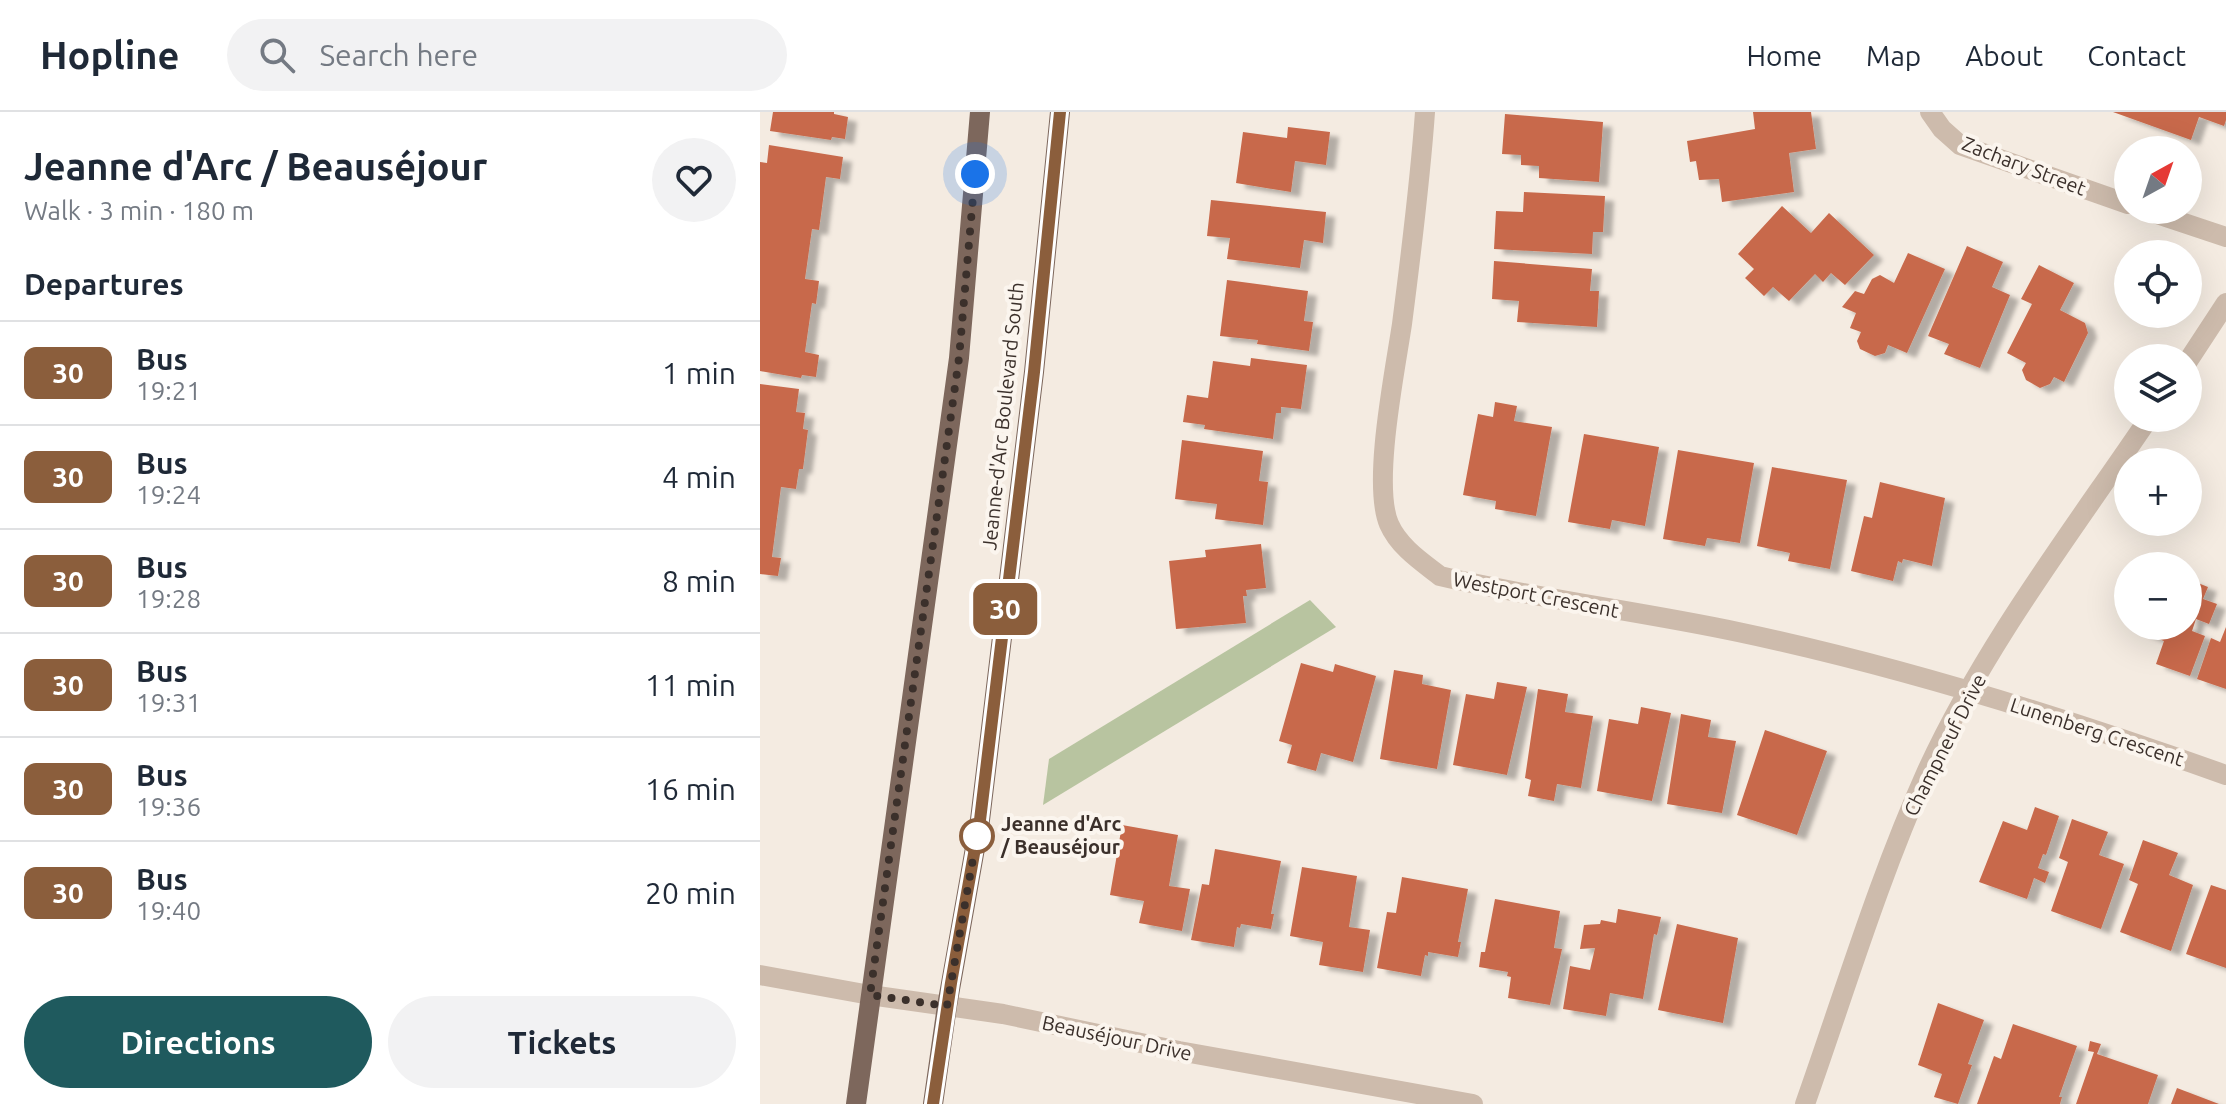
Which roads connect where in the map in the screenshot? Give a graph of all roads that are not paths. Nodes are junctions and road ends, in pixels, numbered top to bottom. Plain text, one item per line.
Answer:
1 (980, 112) edge
2 (1060, 112) edge
3 (1425, 112) edge
4 (1930, 112) edge
5 (2114, 199) edge
6 (2187, 224) edge
7 (2226, 237) edge
8 (2226, 303) edge
9 (2199, 344) edge
10 (2139, 432) edge
11 (1968, 692) junction
12 (2226, 775) edge
13 (760, 975) edge
14 (870, 995) junction
15 (947, 1006) junction
16 (856, 1104) edge
17 (933, 1104) edge
18 (1473, 1104) edge
19 (1805, 1104) edge

1 - 14 main road
2 - 15 main road, Jeanne-d'Arc Boulevard South
3 - 11 street, Westport Crescent
4 - 5 street, Zachary Street
6 - 7 street
8 - 9 street
10 - 11 street, Champneuf Drive
11 - 12 street, Lunenberg Crescent
11 - 19 street, Champneuf Drive
13 - 14 street, Beauséjour Drive
14 - 15 street, Beauséjour Drive
14 - 16 main road
15 - 17 main road, Jeanne-d'Arc Boulevard South
15 - 18 street, Beauséjour Drive

